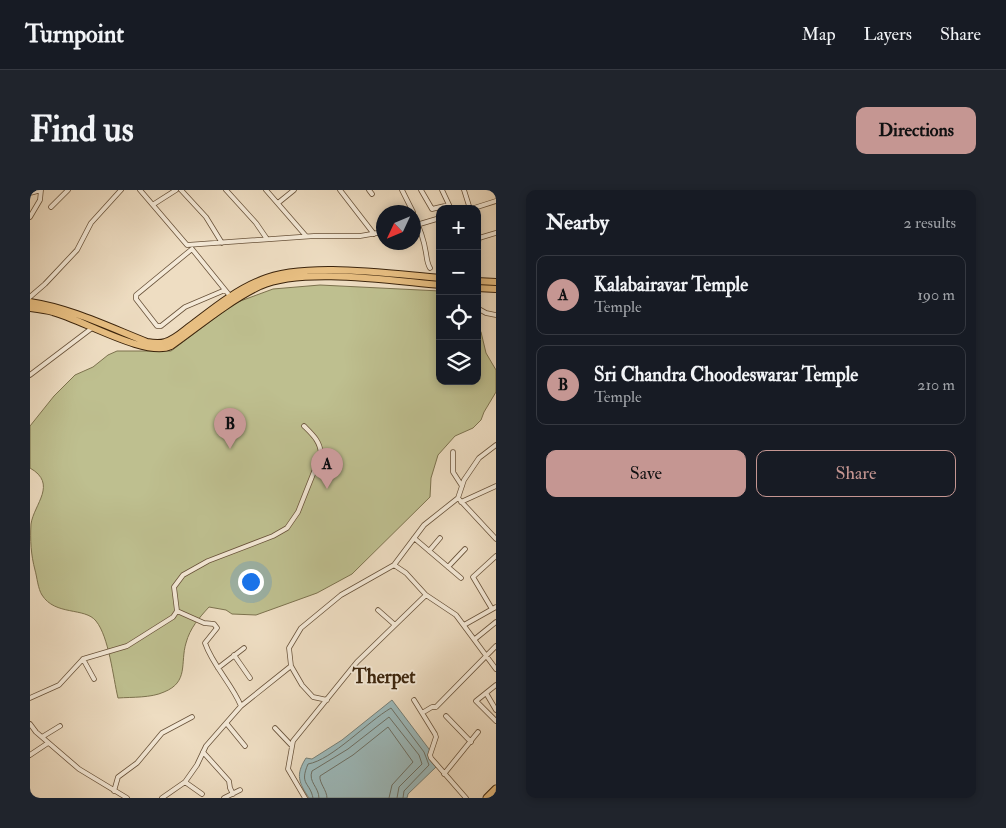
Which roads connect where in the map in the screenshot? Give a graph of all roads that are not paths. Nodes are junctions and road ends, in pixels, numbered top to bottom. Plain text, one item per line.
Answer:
1 (41, 190) edge
2 (68, 190) edge
3 (121, 190) edge
4 (140, 190) edge
5 (176, 190) edge
6 (181, 190) edge
7 (226, 190) edge
8 (266, 190) edge
9 (294, 190) edge
10 (340, 190) edge
11 (402, 190) edge
12 (421, 190) edge
13 (442, 190) edge
14 (464, 190) edge
15 (30, 193) edge
16 (496, 201) edge
17 (278, 203) junction
18 (154, 204) junction
19 (409, 205) edge
20 (449, 205) edge
21 (470, 205) edge
22 (50, 206) dead end
23 (481, 206) edge
24 (436, 209) edge
25 (30, 217) edge
26 (436, 219) edge
27 (421, 224) edge
28 (496, 233) edge
29 (374, 234) joint
30 (306, 236) junction
31 (481, 238) edge
32 (267, 239) junction
33 (421, 239) edge
34 (222, 243) junction
35 (187, 245) junction
36 (192, 250) junction
37 (430, 268) dead end
38 (436, 278) edge
39 (481, 281) edge
40 (496, 282) edge
41 (436, 285) edge
42 (481, 288) edge
43 (496, 289) edge
44 (225, 290) junction
45 (230, 296) junction
46 (30, 298) edge
47 (30, 302) edge
48 (30, 308) edge
49 (481, 310) edge
50 (496, 316) edge
51 (92, 328) junction
52 (30, 375) edge
53 (304, 426) dead end
54 (496, 446) edge
55 (453, 452) dead end
56 (462, 486) junction
57 (496, 486) edge
58 (459, 500) junction
59 (414, 538) junction
60 (440, 538) dead end
61 (496, 539) edge
62 (465, 549) dead end
63 (429, 551) junction
64 (496, 556) edge
65 (394, 565) junction
66 (448, 567) junction
67 (461, 578) dead end
68 (426, 595) junction
69 (494, 608) edge
70 (378, 610) dead end
71 (177, 611) junction
72 (496, 622) edge
73 (395, 625) junction
74 (464, 625) junction
75 (475, 639) junction
76 (496, 646) edge
77 (244, 648) dead end
78 (234, 655) junction
79 (487, 655) junction
80 (83, 659) junction
81 (291, 666) junction
82 (218, 668) junction
83 (496, 669) edge
84 (250, 678) dead end
85 (94, 679) dead end
86 (496, 685) edge
87 (486, 693) junction
88 (30, 698) edge
89 (327, 700) junction
90 (414, 700) dead end
91 (241, 706) junction
92 (496, 710) edge
93 (422, 713) junction
94 (446, 716) dead end
95 (192, 718) dead end
96 (496, 722) edge
97 (30, 724) edge
98 (227, 724) junction
99 (60, 726) dead end
100 (276, 728) dead end
101 (478, 732) dead end
102 (42, 737) junction
103 (471, 742) junction
104 (48, 743) junction
105 (245, 746) dead end
106 (292, 746) junction
107 (203, 752) junction
108 (30, 755) edge
109 (444, 774) junction
110 (185, 782) junction
111 (496, 789) edge
112 (240, 790) dead end
113 (114, 791) junction
114 (202, 794) dead end
115 (233, 794) junction
116 (127, 798) edge
117 (162, 798) edge
118 (224, 798) edge
119 (306, 798) edge
120 (466, 798) edge
121 (487, 798) edge

1 - 15 street
1 - 25 street
2 - 22 street
3 - 46 street
4 - 18 street
5 - 18 street
6 - 34 street
7 - 32 street
8 - 17 street
9 - 17 street
10 - 29 street
11 - 19 street
12 - 24 street
13 - 20 street
14 - 21 street
16 - 23 street
17 - 30 street
18 - 35 street
26 - 27 street
28 - 31 street
29 - 30 street
30 - 32 street
32 - 34 street
33 - 37 street
34 - 35 street
35 - 36 street
36 - 44 street
36 - 44 street
38 - 45 main road
39 - 40 main road
41 - 51 main road
42 - 43 main road
44 - 45 street
45 - 47 main road
48 - 51 main road
49 - 50 street
51 - 52 street
53 - 71 street
54 - 56 street
55 - 56 street
56 - 58 street
57 - 58 street
58 - 59 street
58 - 61 street
59 - 63 street
59 - 65 street
60 - 63 street
62 - 66 street
63 - 66 street
64 - 69 street
65 - 68 street
65 - 81 street
66 - 67 street
68 - 73 street
68 - 74 street
69 - 74 street
70 - 73 street
71 - 80 street
71 - 82 street
72 - 75 street
73 - 89 street
74 - 75 street
75 - 79 street
76 - 79 street
77 - 78 street
78 - 82 street
78 - 84 street
79 - 83 street
79 - 93 street
80 - 85 street
80 - 88 street
81 - 89 street
81 - 91 street
82 - 91 street
86 - 87 street
87 - 92 street
87 - 96 street
89 - 106 street
90 - 93 street
91 - 98 street
93 - 109 street
94 - 103 street
95 - 113 street
97 - 102 street
98 - 105 street
98 - 107 street
99 - 102 street
100 - 106 street
101 - 103 street
102 - 104 street
103 - 109 street
104 - 108 street
104 - 113 street
106 - 119 street
107 - 110 street
107 - 115 street
109 - 120 street
110 - 114 street
110 - 117 street
111 - 121 highway
112 - 115 street
113 - 116 street
115 - 118 street

